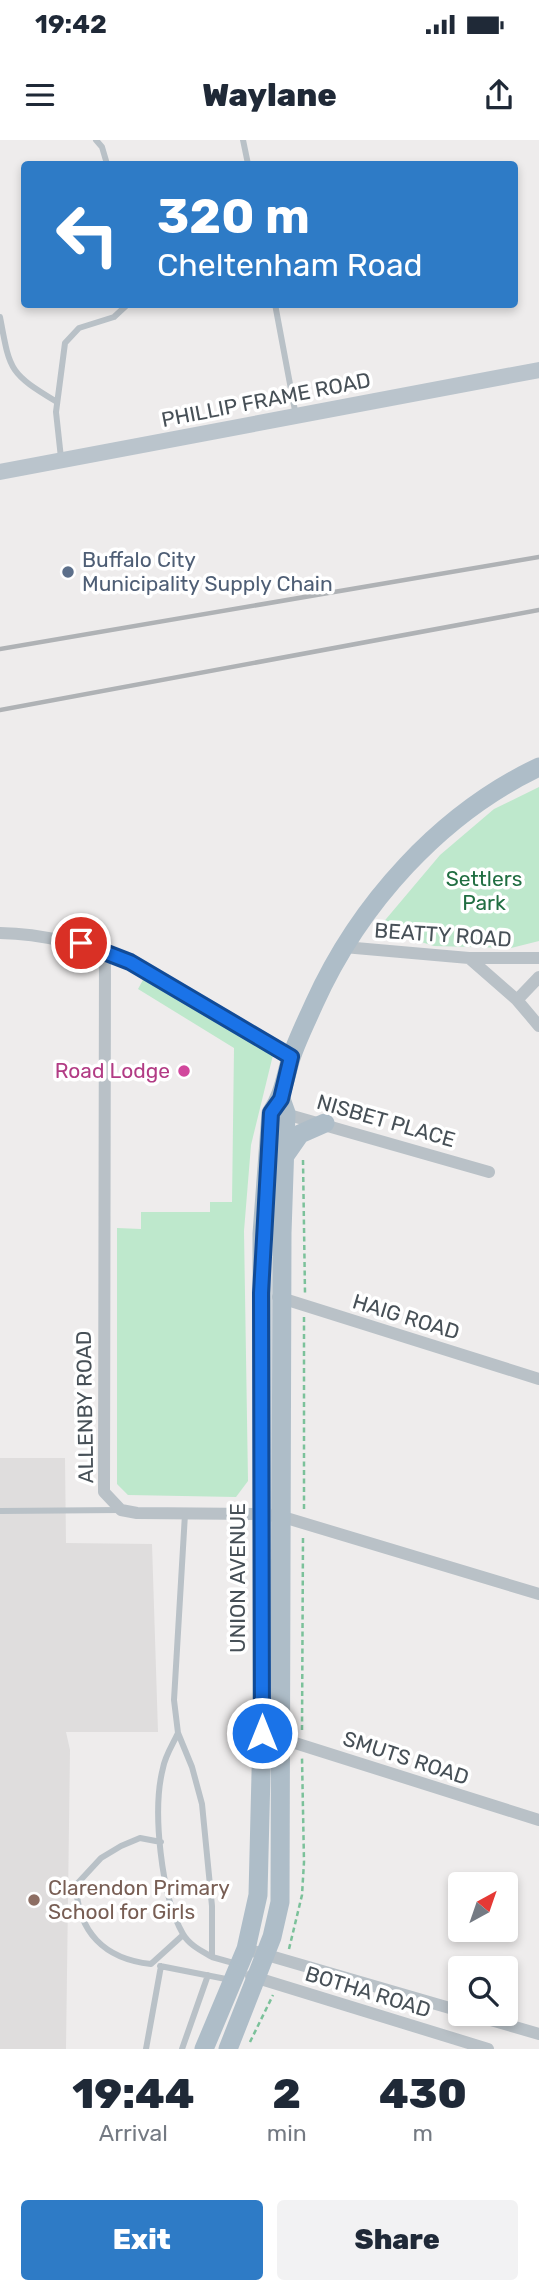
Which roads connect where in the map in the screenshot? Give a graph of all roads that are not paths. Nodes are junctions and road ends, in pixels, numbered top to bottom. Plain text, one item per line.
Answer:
1 (96, 140) edge
2 (243, 140) edge
3 (106, 161) edge
4 (247, 161) edge
5 (124, 308) edge
6 (276, 308) edge
7 (0, 317) edge
8 (539, 370) edge
9 (57, 402) junction
10 (296, 416) junction
11 (61, 460) junction
12 (0, 471) edge
13 (539, 767) edge
14 (0, 933) edge
15 (344, 947) junction
16 (105, 951) junction
17 (469, 958) junction
18 (539, 958) edge
19 (539, 977) edge
20 (517, 1000) junction
21 (539, 1026) edge
22 (291, 1057) junction
23 (279, 1108) junction
24 (325, 1123) junction
25 (284, 1157) junction
26 (489, 1172) dead end
27 (261, 1293) junction
28 (282, 1298) junction
29 (539, 1379) edge
30 (121, 1510) junction
31 (0, 1511) edge
32 (186, 1514) junction
33 (260, 1514) junction
34 (283, 1517) junction
35 (539, 1594) edge
36 (177, 1733) junction
37 (262, 1733) junction
38 (282, 1739) junction
39 (539, 1821) edge
40 (161, 1842) junction
41 (183, 1935) junction
42 (265, 1955) junction
43 (212, 1957) junction
44 (151, 1964) junction
45 (161, 1966) junction
46 (239, 1966) junction
47 (208, 1975) junction
48 (257, 1978) junction
49 (448, 2008) edge
50 (509, 2026) edge
51 (539, 2035) edge
52 (146, 2049) edge
53 (182, 2049) edge
54 (204, 2049) edge
55 (228, 2049) edge
56 (488, 2049) edge

1 - 3 lane
2 - 4 lane
5 - 9 lane
6 - 10 lane
7 - 9 lane
8 - 10 street, PHILLIP FRAME ROAD
9 - 11 lane
10 - 11 street, PHILLIP FRAME ROAD
11 - 12 street, PHILLIP FRAME ROAD
13 - 15 main road, UNION AVENUE
14 - 16 street
15 - 17 street, BEATTY ROAD
15 - 22 main road, UNION AVENUE
16 - 22 street
16 - 30 street, ALLENBY ROAD
17 - 18 street, BEATTY ROAD
17 - 20 street
19 - 20 street
20 - 21 street
22 - 23 main road, UNION AVENUE
23 - 24 street, NISBET PLACE
23 - 25 main road, UNION AVENUE
23 - 27 main road, UNION AVENUE
24 - 25 main road
24 - 26 street, NISBET PLACE
25 - 28 main road, UNION AVENUE
27 - 28 street, HAIG ROAD
27 - 33 main road, UNION AVENUE
28 - 29 street, HAIG ROAD
28 - 34 main road, UNION AVENUE
30 - 31 lane
30 - 32 street
32 - 33 street
32 - 36 lane
33 - 34 street
33 - 37 main road, UNION AVENUE
34 - 35 street
34 - 38 main road, UNION AVENUE
36 - 40 lane
36 - 43 lane
37 - 38 street, SMUTS ROAD
37 - 46 main road, UNION AVENUE
38 - 39 street, SMUTS ROAD
38 - 42 main road, UNION AVENUE
40 - 41 lane
40 - 44 lane
41 - 43 lane
41 - 44 lane
42 - 46 street, BOTHA ROAD
42 - 48 main road, UNION AVENUE
42 - 49 street, BOTHA ROAD
43 - 46 lane
44 - 45 lane
45 - 47 lane
45 - 52 lane
46 - 47 lane
46 - 48 street, BOTHA ROAD
46 - 54 main road, UNION AVENUE
47 - 53 lane
48 - 55 main road, UNION AVENUE
48 - 56 street, BOTHA ROAD
50 - 51 street

